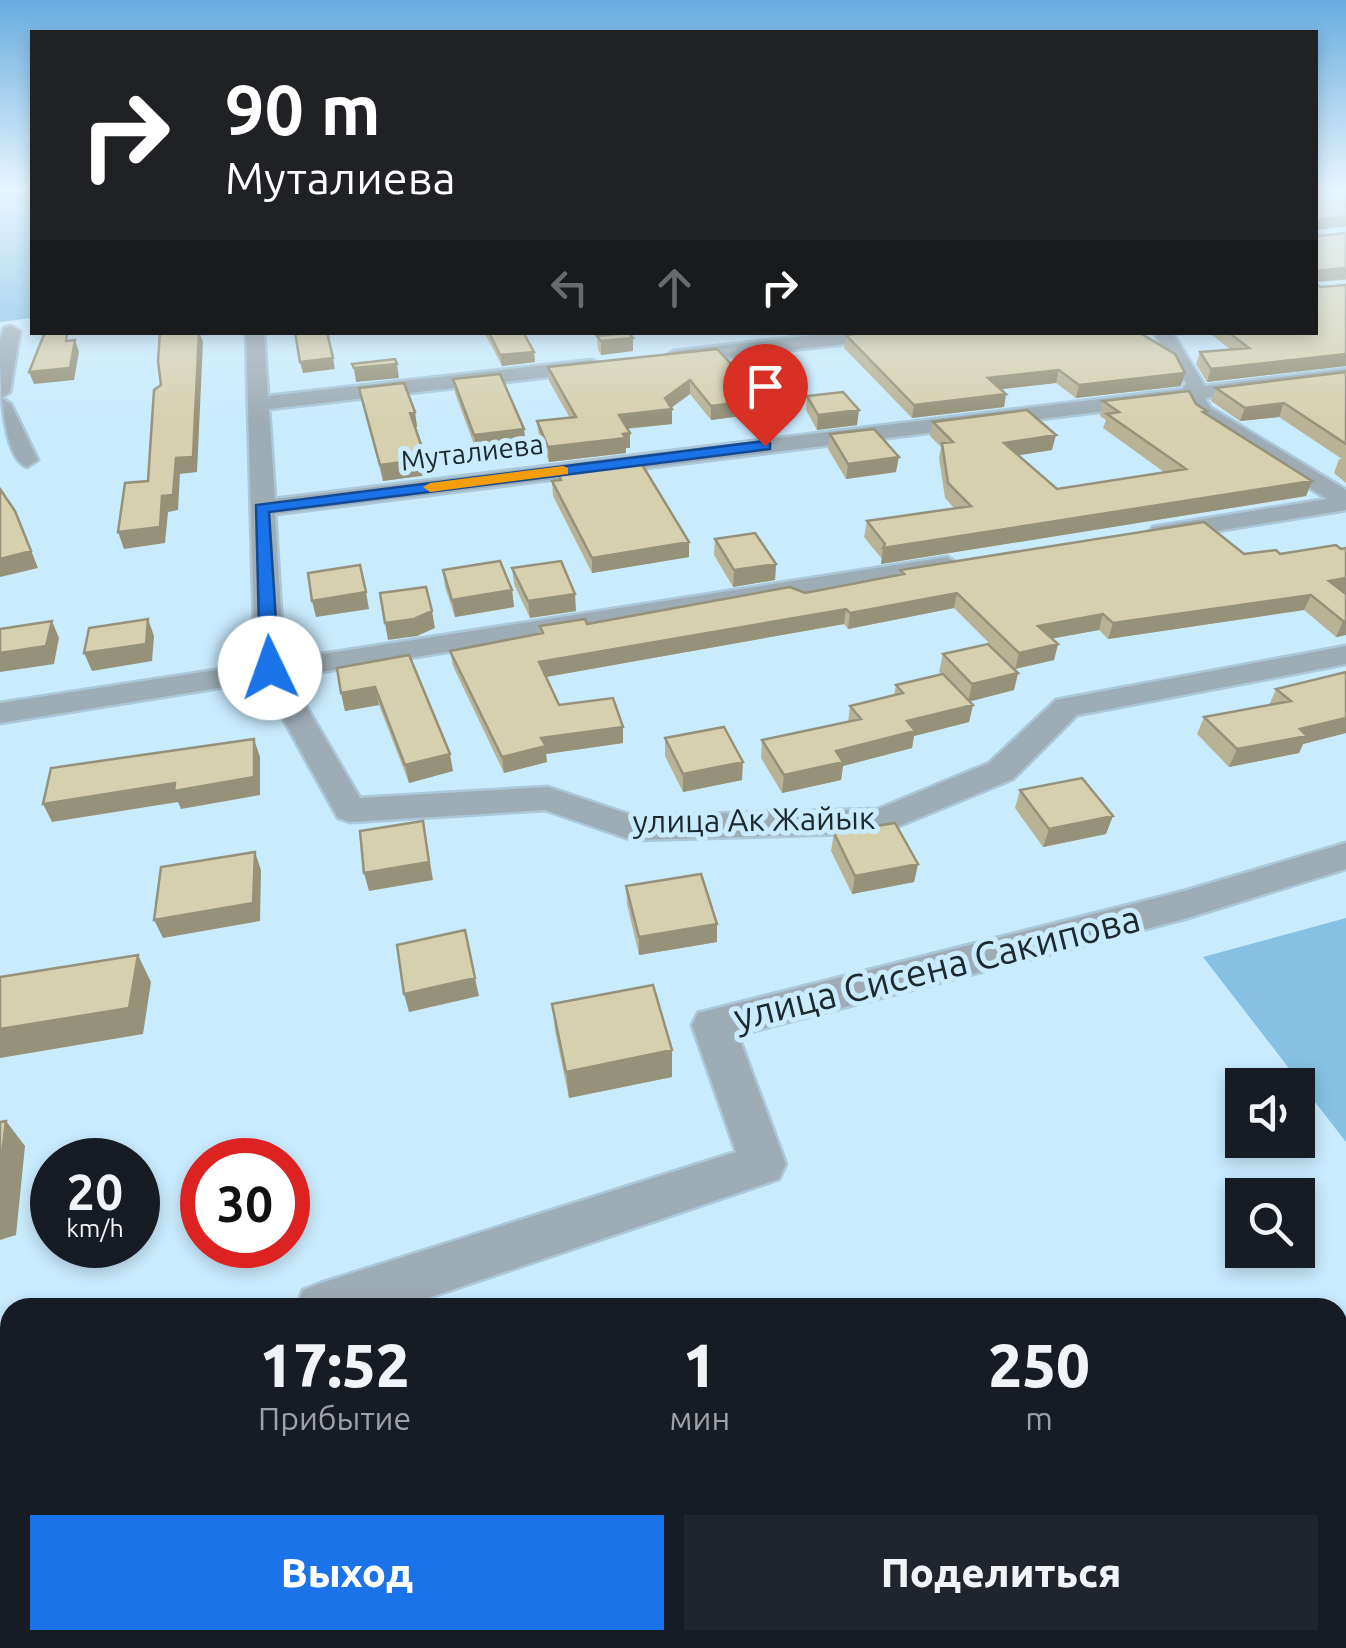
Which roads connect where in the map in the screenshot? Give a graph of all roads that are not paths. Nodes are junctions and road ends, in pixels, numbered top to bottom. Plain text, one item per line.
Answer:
1 (6, 333) edge
2 (256, 335) edge
3 (870, 335) edge
4 (1164, 335) edge
5 (644, 360) edge
6 (605, 365) edge
7 (1346, 376) edge
8 (0, 392) edge
9 (1191, 393) junction
10 (0, 404) edge
11 (256, 404) junction
12 (27, 460) dead end
13 (1346, 502) edge
14 (261, 508) junction
15 (1131, 536) edge
16 (974, 560) edge
17 (1346, 655) edge
18 (270, 668) junction
19 (0, 713) edge
20 (1346, 856) edge
21 (352, 1298) edge

1 - 8 street
2 - 11 street
3 - 5 street
4 - 9 street
6 - 11 street
7 - 9 street, Муталиева
9 - 13 street
9 - 14 street, Муталиева
10 - 12 street
11 - 14 street
13 - 15 street
14 - 18 street
16 - 18 street
17 - 18 street, улица Ак Жайык
18 - 19 street
20 - 21 street, улица Сисена Сакипова

